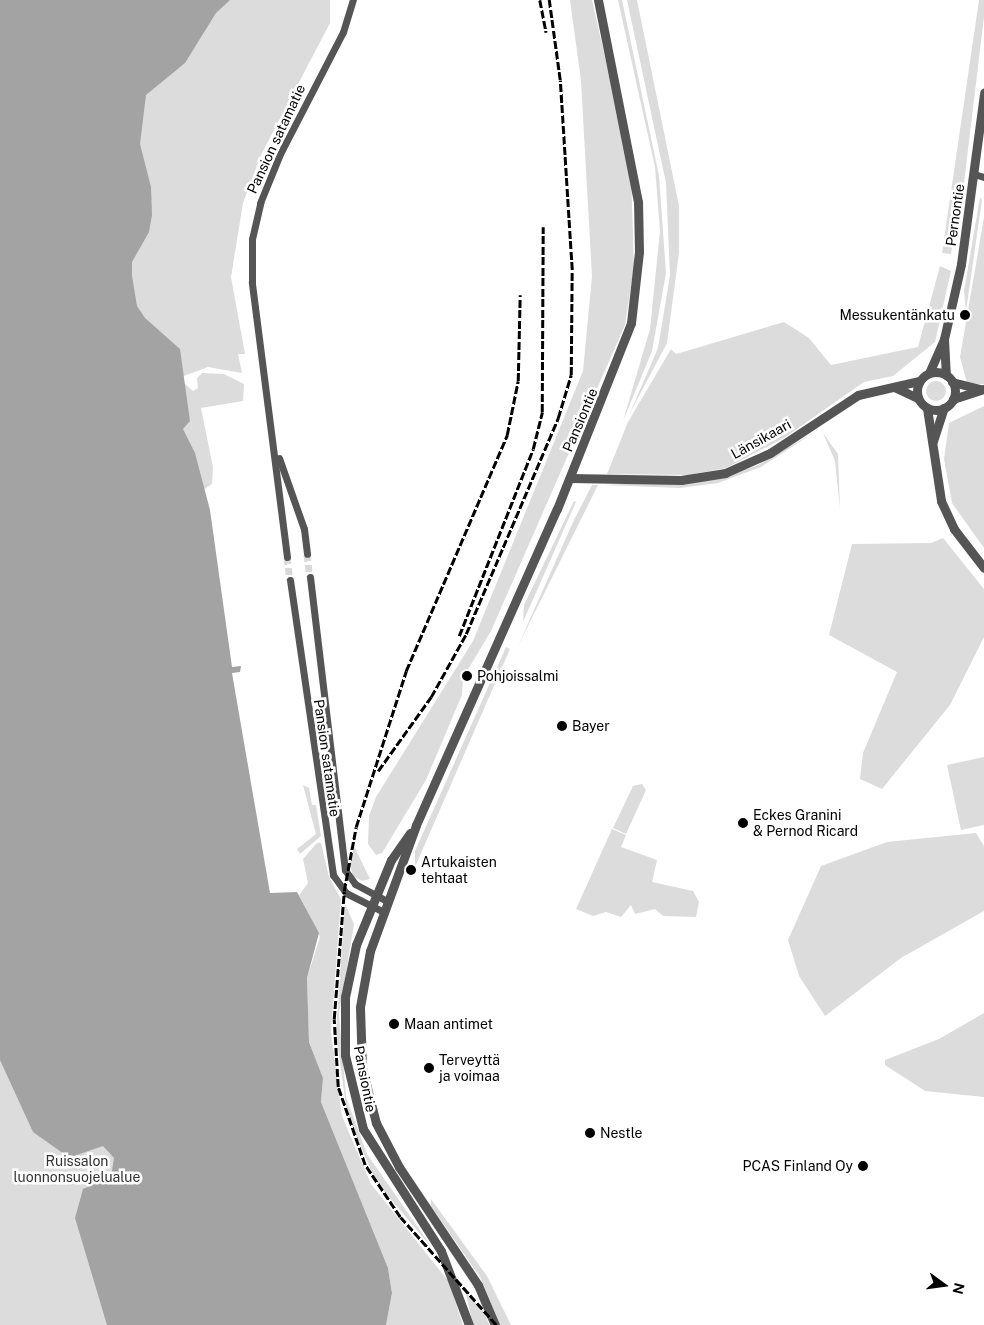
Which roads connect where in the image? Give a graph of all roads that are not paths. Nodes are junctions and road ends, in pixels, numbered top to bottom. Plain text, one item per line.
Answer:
1 (353, 0) edge
2 (598, 0) edge
3 (984, 93) edge
4 (974, 174) junction
5 (984, 177) edge
6 (944, 339) junction
7 (929, 373) junction
8 (949, 378) junction
9 (919, 381) junction
10 (894, 387) junction
11 (982, 389) edge
12 (918, 398) junction
13 (953, 399) junction
14 (927, 408) junction
15 (944, 408) junction
16 (933, 441) junction
17 (275, 446) junction
18 (570, 478) junction
19 (307, 554) tunnel mouth
20 (287, 557) tunnel mouth
21 (984, 568) edge
22 (310, 577) tunnel mouth
23 (290, 580) tunnel mouth
24 (416, 825) junction
25 (374, 895) junction
26 (388, 902) junction
27 (370, 906) junction
28 (384, 912) junction
29 (469, 1325) edge
30 (495, 1325) edge

1 - 17 street, Pansion satamatie
2 - 18 street, Pansiontie
3 - 4 street, Pernontie
4 - 5 street
4 - 6 street, Pernontie
6 - 7 street, Pernontie
6 - 8 street, Pernontie
7 - 8 street
7 - 9 street
8 - 11 street
8 - 13 street
9 - 10 street, Länsikaari
9 - 12 street
10 - 12 street
10 - 18 street, Länsikaari
11 - 13 street
12 - 14 street
13 - 15 street
14 - 15 street
14 - 16 street
15 - 16 street
16 - 21 street
17 - 19 street, Pansion satamatie
17 - 20 street, Pansion satamatie
18 - 24 street, Pansiontie
22 - 25 street, Pansion satamatie
23 - 27 street, Pansion satamatie
24 - 25 street, Pansiontie
24 - 26 street, Pansiontie
25 - 26 street, Pansion satamatie
25 - 27 street, Pansiontie
26 - 28 street, Pansiontie
27 - 28 street, Pansion satamatie
27 - 29 street, Pansiontie
28 - 30 street, Pansiontie

